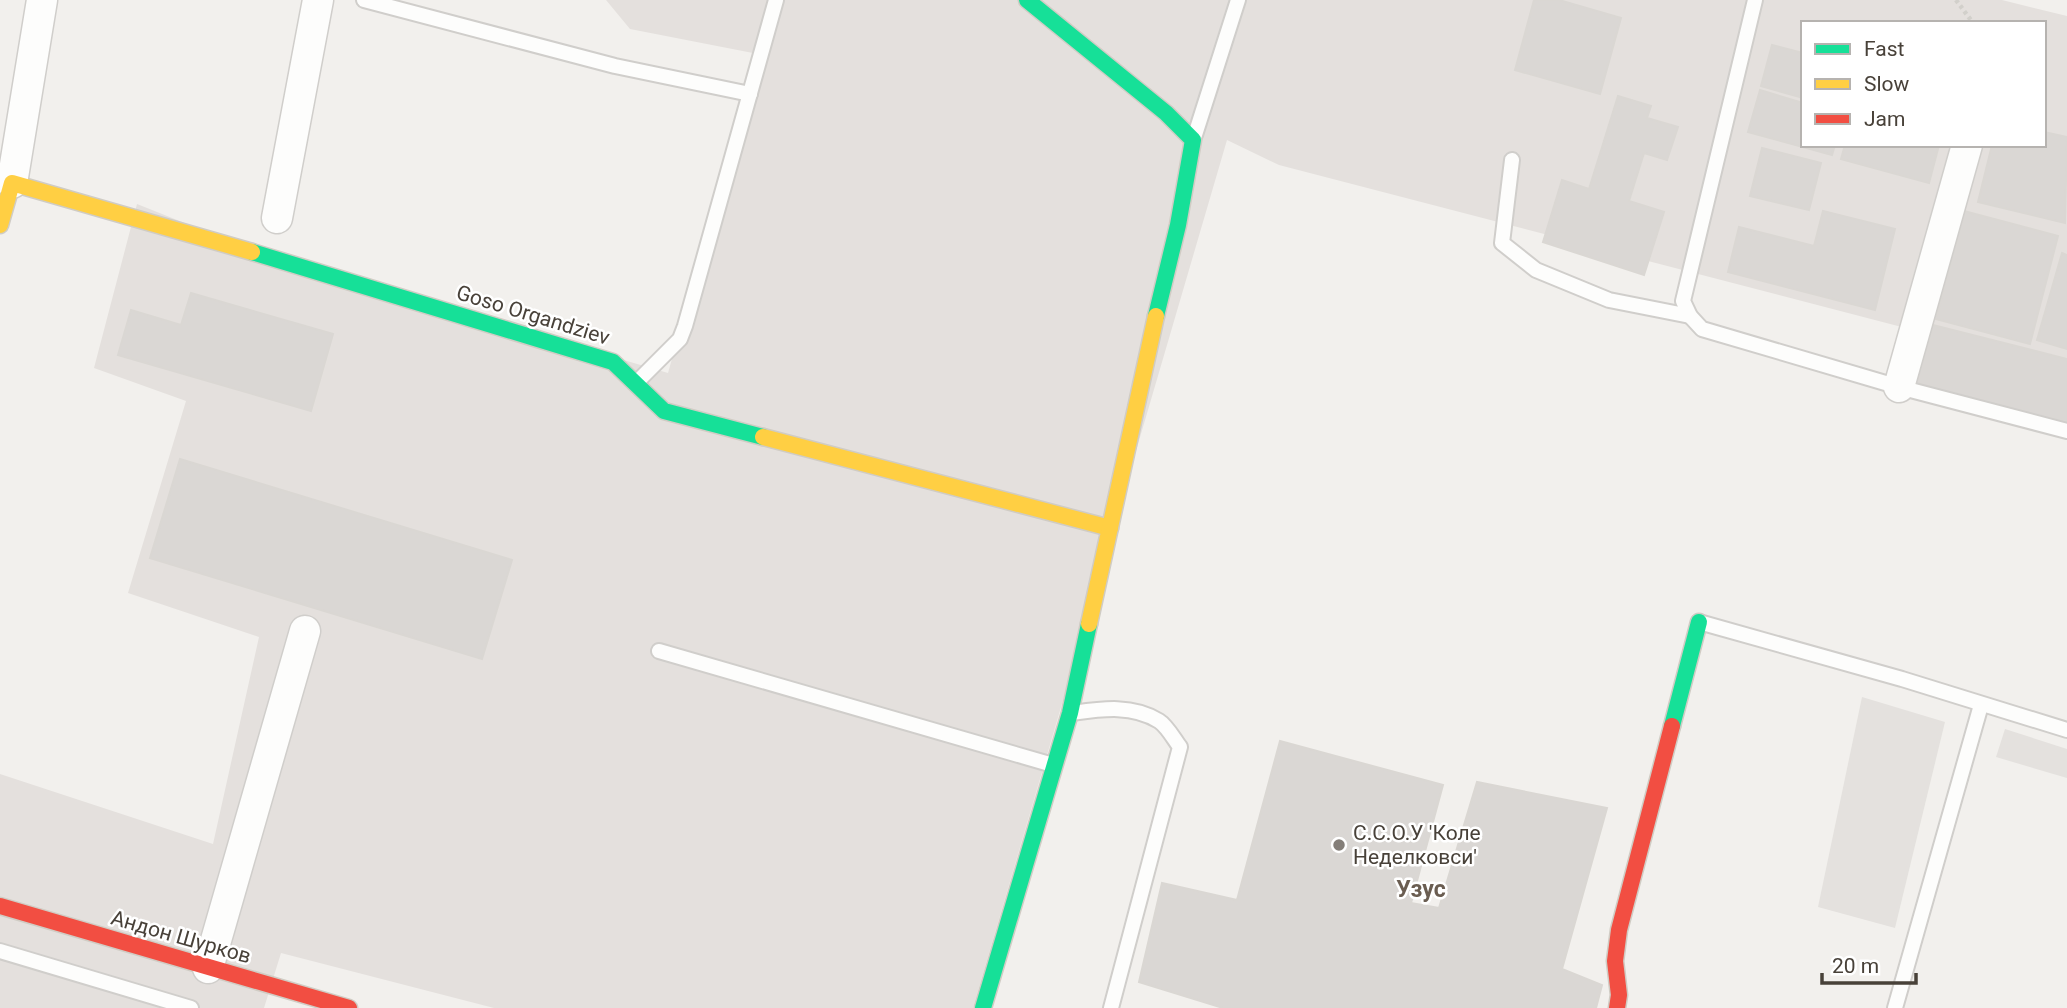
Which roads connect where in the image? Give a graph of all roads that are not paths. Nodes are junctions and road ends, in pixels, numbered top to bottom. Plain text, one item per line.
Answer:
1 (42, 0) edge
2 (318, 0) edge
3 (364, 0) edge
4 (776, 0) edge
5 (1027, 0) edge
6 (1238, 0) edge
7 (1755, 0) edge
8 (750, 94) junction
9 (1193, 140) junction
10 (1966, 147) edge
11 (1512, 160) dead end
12 (12, 183) junction
13 (0, 225) edge
14 (272, 237) junction
15 (1690, 316) junction
16 (636, 383) junction
17 (1899, 387) junction
18 (2067, 432) edge
19 (1110, 528) junction
20 (1699, 622) joint
21 (305, 631) dead end
22 (659, 651) dead end
23 (1981, 705) junction
24 (1070, 713) junction
25 (2067, 730) edge
26 (1055, 766) junction
27 (0, 906) edge
28 (0, 951) edge
29 (208, 968) junction
30 (191, 1008) edge
31 (349, 1008) edge
32 (983, 1008) edge
33 (1111, 1008) edge
34 (1617, 1008) edge
35 (1895, 1008) edge

1 - 12 street
2 - 14 street
3 - 8 lane
4 - 8 lane
5 - 9 street
6 - 9 lane
7 - 15 lane
8 - 16 lane
9 - 19 street
10 - 17 street
11 - 15 lane
12 - 13 street
12 - 14 street, Goso Organdziev
14 - 16 street, Goso Organdziev
15 - 17 lane
16 - 19 street, Goso Organdziev
17 - 18 lane
19 - 24 street
20 - 23 lane
20 - 34 street
21 - 29 street
22 - 26 lane
23 - 25 lane
23 - 35 lane
24 - 26 street
24 - 33 lane
26 - 32 street
27 - 29 street, Андон Шурков
28 - 30 lane
29 - 31 street, Андон Шурков

